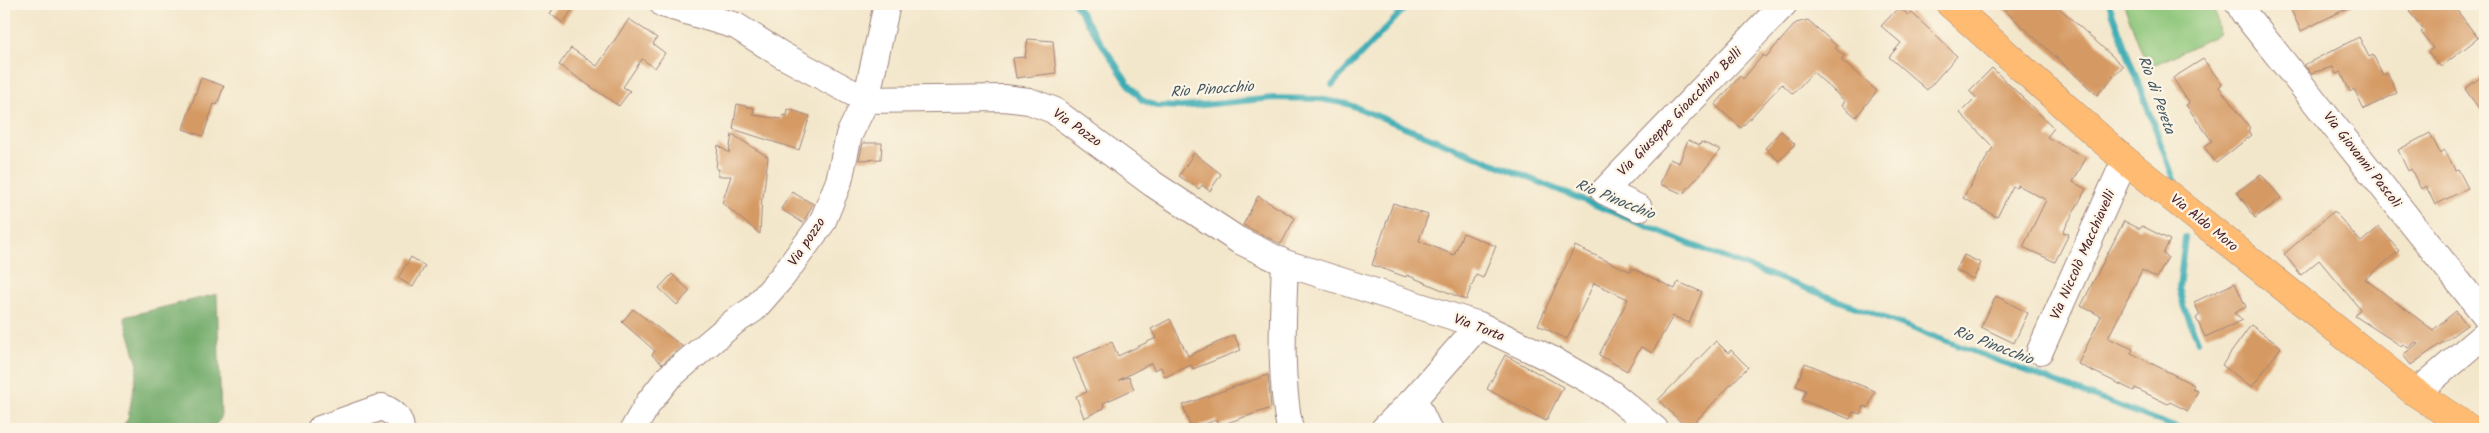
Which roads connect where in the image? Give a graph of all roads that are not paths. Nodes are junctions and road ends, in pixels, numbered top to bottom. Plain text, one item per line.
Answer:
1 (663, 4) edge
2 (887, 4) edge
3 (1784, 4) edge
4 (1950, 4) edge
5 (2239, 4) edge
6 (866, 100) junction
7 (2125, 160) junction
8 (1639, 208) dead end
9 (1284, 263) junction
10 (2485, 315) edge
11 (1479, 325) junction
12 (2485, 334) edge
13 (2040, 351) dead end
14 (2416, 393) junction
15 (1414, 399) junction
16 (635, 426) dead end
17 (320, 429) edge
18 (401, 429) edge
19 (1290, 429) edge
20 (1384, 429) edge
21 (1428, 429) edge
22 (1655, 429) edge
23 (2470, 429) edge

1 - 6 street, Via Pozzo
2 - 6 street, Via pozzo
3 - 8 street, Via Giuseppe Gioacchino Belli
4 - 7 main road, Via Aldo Moro
5 - 10 street, Via Giovanni Pascoli
6 - 9 street, Via Pozzo
6 - 16 street, Via pozzo
7 - 13 street, Via Niccolò Macchiavelli
7 - 14 main road, Via Aldo Moro
9 - 11 street, Via Torta
9 - 19 street
11 - 15 street
11 - 22 street, Via Torta
12 - 14 street
14 - 23 main road, Via Aldo Moro
15 - 20 street
15 - 21 street
17 - 18 street

